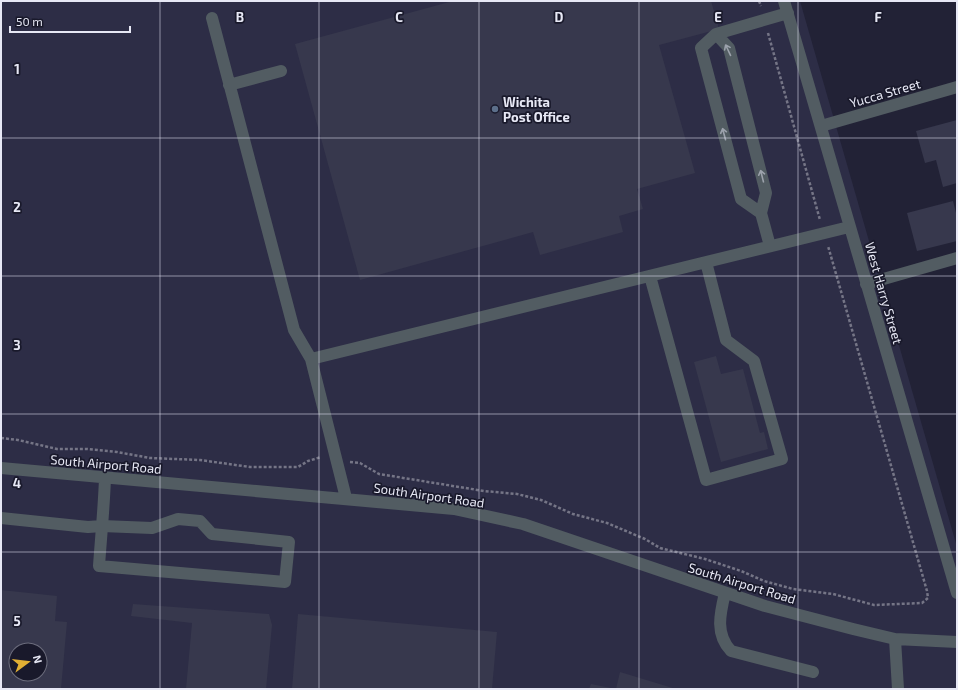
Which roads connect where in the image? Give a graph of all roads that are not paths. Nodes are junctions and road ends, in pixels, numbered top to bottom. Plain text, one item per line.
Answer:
1 (786, 7) edge
2 (212, 18) dead end
3 (716, 34) junction
4 (281, 71) dead end
5 (229, 85) junction
6 (957, 87) edge
7 (821, 126) junction
8 (761, 213) junction
9 (849, 227) junction
10 (770, 246) junction
11 (957, 258) edge
12 (706, 262) junction
13 (650, 276) junction
14 (866, 284) junction
15 (311, 359) junction
16 (1, 468) edge
17 (105, 478) junction
18 (346, 498) junction
19 (1, 518) edge
20 (102, 526) junction
21 (725, 593) junction
22 (957, 593) edge
23 (896, 639) junction
24 (957, 642) edge
25 (813, 672) dead end
26 (898, 689) edge

1 - 3 street
1 - 7 street, West Harry Street
2 - 5 street
8 -> 3 street
8 -> 3 street
4 - 5 street
5 - 15 street
6 - 7 street, Yucca Street
7 - 9 street, West Harry Street
8 - 10 street
9 - 10 street
9 - 14 street, West Harry Street
10 - 12 street
11 - 14 street
12 - 13 street
12 - 13 street
13 - 15 street
14 - 22 street, West Harry Street
15 - 18 street
16 - 17 street, South Airport Road
17 - 18 street, South Airport Road
17 - 20 street
18 - 21 street, South Airport Road
19 - 20 street
20 - 20 street
21 - 23 street, South Airport Road
21 - 25 street
23 - 24 street, South Airport Road
23 - 26 street

